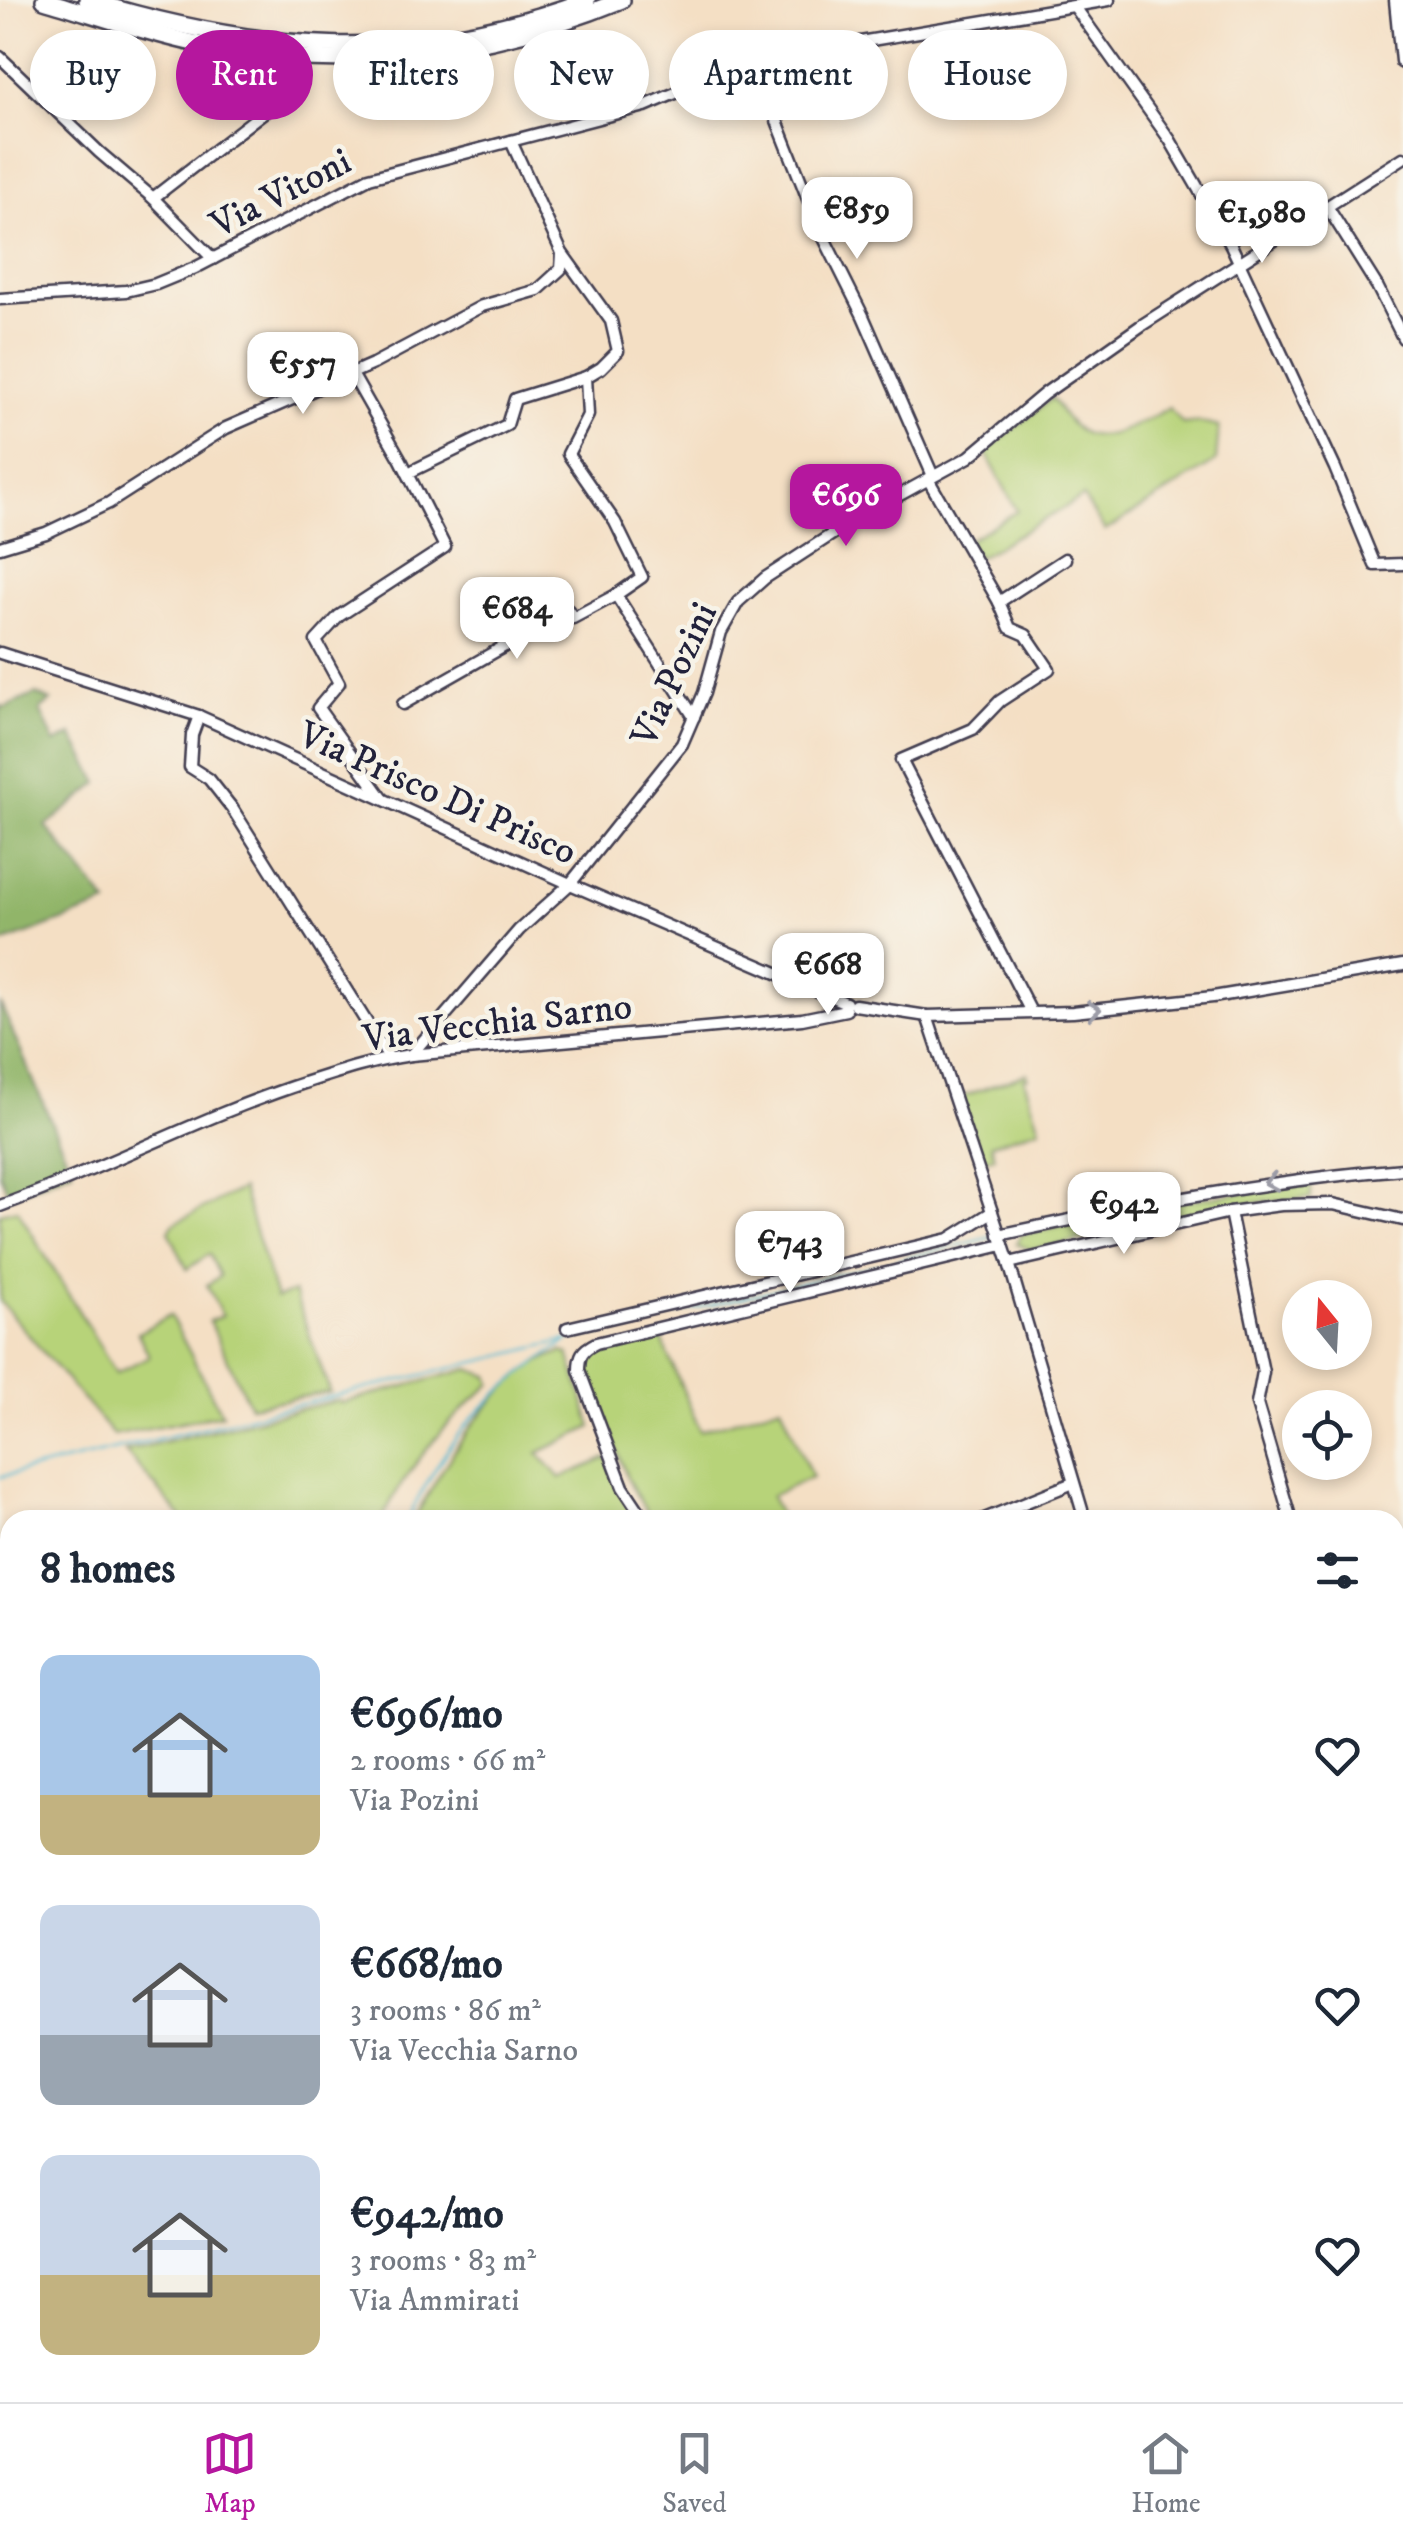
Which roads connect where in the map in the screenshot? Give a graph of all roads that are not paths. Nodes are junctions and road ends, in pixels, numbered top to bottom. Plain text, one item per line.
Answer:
1 (44, 0) edge
2 (87, 0) edge
3 (587, 0) edge
4 (622, 0) edge
5 (1109, 0) edge
6 (1397, 0) edge
7 (1075, 7) junction
8 (190, 30) edge
9 (176, 36) edge
10 (888, 38) edge
11 (313, 46) edge
12 (313, 53) edge
13 (0, 57) edge
14 (1403, 61) edge
15 (669, 96) edge
16 (254, 120) edge
17 (777, 120) edge
18 (511, 141) junction
19 (1403, 158) edge
20 (153, 198) junction
21 (1328, 208) junction
22 (562, 253) junction
23 (213, 259) junction
24 (1238, 261) junction
25 (0, 299) edge
26 (1403, 338) edge
27 (352, 374) junction
28 (586, 377) junction
29 (408, 474) junction
30 (931, 478) junction
31 (0, 547) edge
32 (1065, 559) dead end
33 (1403, 564) edge
34 (616, 595) junction
35 (999, 602) junction
36 (0, 653) edge
37 (402, 704) dead end
38 (199, 716) junction
39 (694, 717) junction
40 (384, 801) junction
41 (570, 884) junction
42 (1403, 965) edge
43 (849, 1006) junction
44 (1032, 1012) junction
45 (927, 1016) junction
46 (411, 1055) junction
47 (389, 1058) junction
48 (1403, 1169) edge
49 (1318, 1176) junction
50 (1168, 1199) junction
51 (1317, 1203) junction
52 (0, 1206) edge
53 (992, 1212) junction
54 (1230, 1212) junction
55 (1403, 1220) edge
56 (1174, 1225) junction
57 (1001, 1240) junction
58 (1009, 1263) junction
59 (568, 1328) dead end
60 (1073, 1483) junction
61 (639, 1510) edge
62 (1007, 1510) edge
63 (1081, 1510) edge
64 (1288, 1510) edge

1 - 9 highway
2 - 8 highway
3 - 11 highway
4 - 12 highway
5 - 7 street, Via Vitoni
6 - 14 main road
7 - 10 street, Via Vitoni
7 - 24 street
13 - 20 street
15 - 18 street, Via Vitoni
16 - 20 street
17 - 30 street
18 - 22 street
18 - 23 street, Via Vitoni
19 - 21 street, Via Pozini
20 - 23 street
21 - 24 street, Via Pozini
21 - 26 street
22 - 27 street
22 - 28 street
23 - 25 street, Via Vitoni
24 - 30 street, Via Pozini
24 - 33 street
27 - 29 street
27 - 31 street
28 - 29 street
28 - 34 street
29 - 40 street
30 - 35 street
30 - 39 street, Via Pozini
32 - 35 street
34 - 37 street
34 - 39 street
35 - 44 street
36 - 38 street, Via Prisco Di Prisco
38 - 40 street, Via Prisco Di Prisco
38 - 47 street
39 - 41 street, Via Pozini
40 - 41 street, Via Prisco Di Prisco
41 - 43 street, Via Prisco Di Prisco
41 - 46 street, Via Pozini
44 -> 42 street
43 - 45 street
43 - 46 street, Via Vecchia Sarno
44 - 45 street
45 - 53 street
46 - 47 street, Via Vecchia Sarno
47 - 52 street, Via Vecchia Sarno
48 - 49 street
49 -> 50 street
49 - 51 street
50 - 56 street
50 - 57 street
51 - 54 street
51 - 55 street
53 - 57 street
53 - 59 street
54 - 56 street
54 - 64 street
56 - 58 street
57 - 58 street
57 - 61 street
58 - 60 street
60 - 62 street
60 - 63 street

